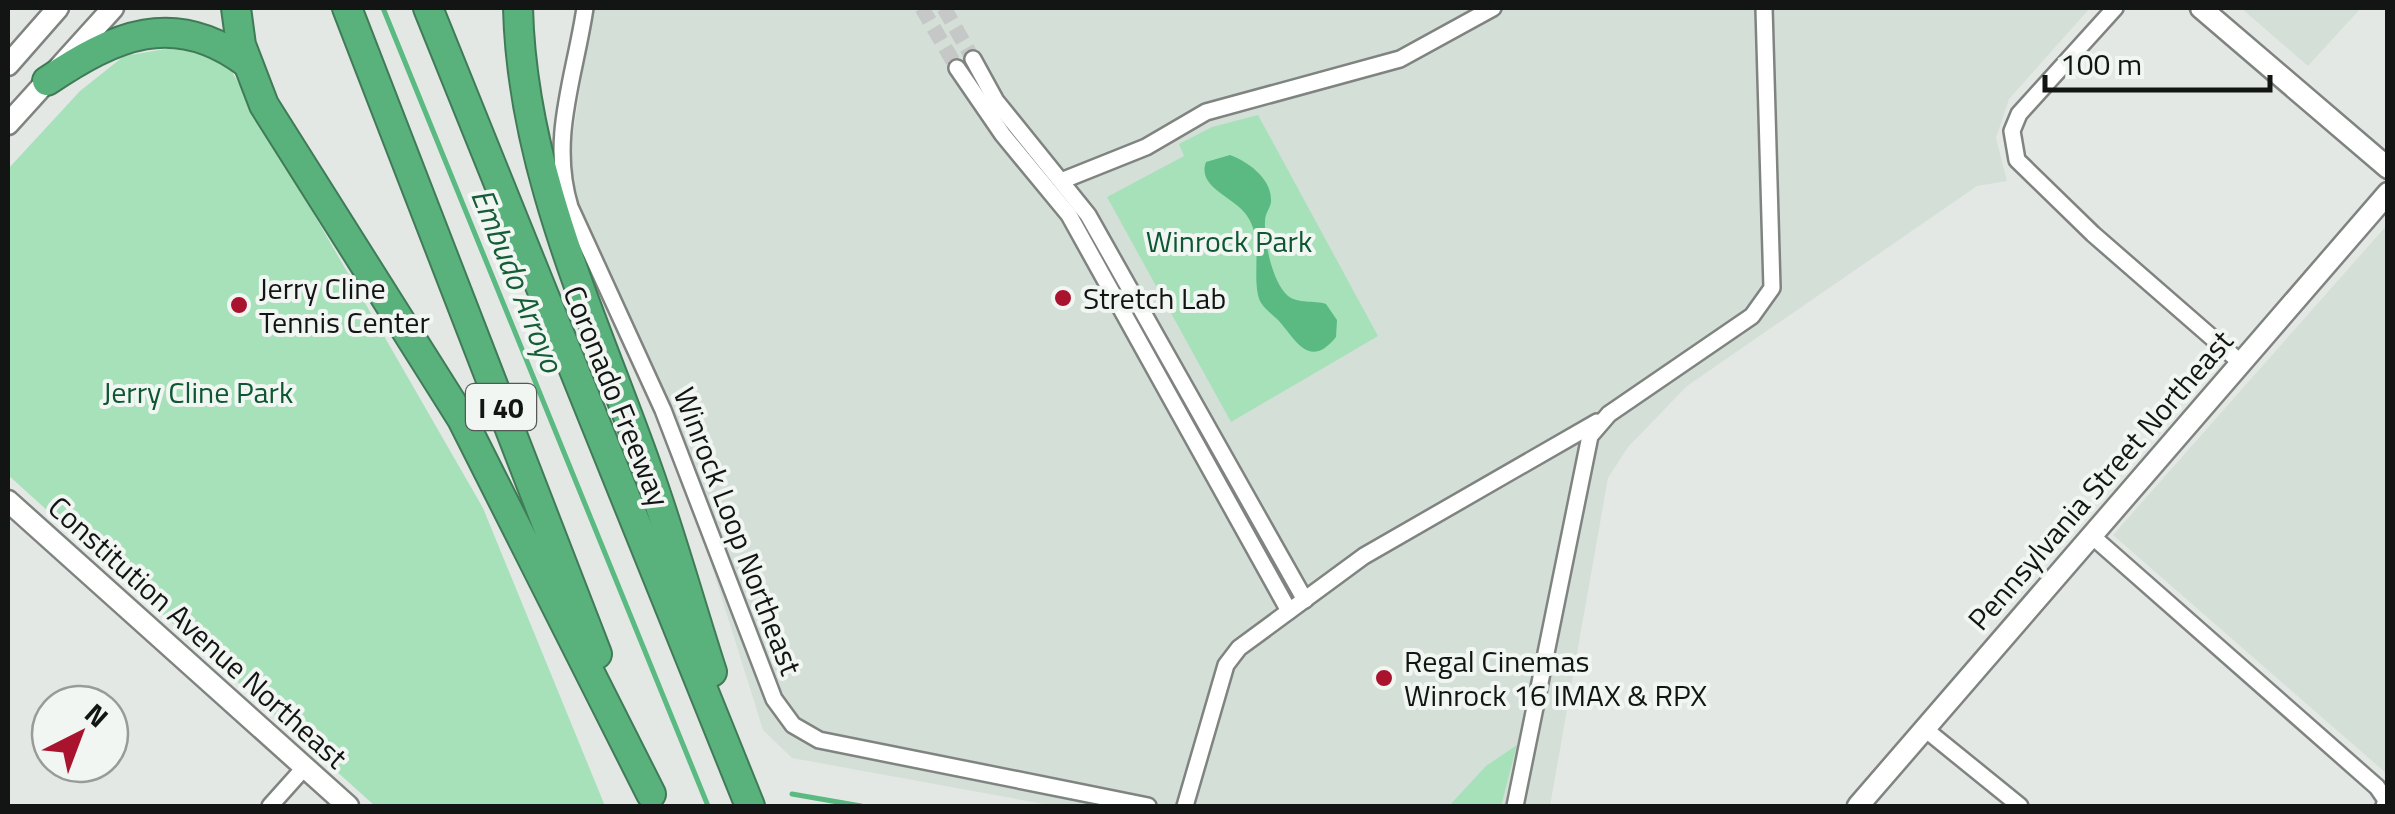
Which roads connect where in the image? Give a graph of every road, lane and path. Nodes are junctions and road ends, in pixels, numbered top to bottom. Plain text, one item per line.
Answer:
1 (58, 8) edge
2 (113, 8) edge
3 (236, 8) edge
4 (347, 8) edge
5 (428, 8) edge
6 (518, 8) edge
7 (585, 8) edge
8 (1493, 8) edge
9 (1764, 8) edge
10 (2115, 8) edge
11 (2201, 8) edge
12 (973, 60) tunnel mouth
13 (247, 63) junction
14 (8, 66) edge
15 (957, 68) tunnel mouth
16 (47, 81) junction
17 (8, 124) edge
18 (1011, 132) junction
19 (2388, 168) edge
20 (1061, 180) junction
21 (2388, 193) edge
22 (2240, 362) junction
23 (1609, 414) junction
24 (8, 502) edge
25 (2092, 536) junction
26 (1305, 600) junction
27 (1289, 611) junction
28 (1925, 729) junction
29 (304, 768) junction
30 (654, 800) edge
31 (2385, 803) edge
32 (270, 806) edge
33 (348, 806) edge
34 (752, 806) edge
35 (1148, 806) edge
36 (1185, 806) edge
37 (1516, 806) edge
38 (1858, 806) edge
39 (2020, 806) edge

1 - 14 street
2 - 16 street
3 - 13 highway
4 - 30 highway, I 40
5 - 34 highway, Coronado Freeway / I 40
6 - 34 highway
7 - 35 street, Winrock Loop Northeast
8 - 20 street
9 - 23 street
10 - 22 street
11 - 19 street
12 - 18 street
13 - 16 highway
13 - 30 highway
15 - 18 street
16 - 17 street
18 - 20 street
18 - 27 street
20 - 26 street
21 - 22 street, Pennsylvania Street Northeast
22 - 25 street, Pennsylvania Street Northeast
23 - 26 street
23 - 37 street
24 - 29 street, Constitution Avenue Northeast
25 - 28 street, Pennsylvania Street Northeast
25 - 31 street
26 - 27 street
27 - 36 street
28 - 38 street, Pennsylvania Street Northeast
28 - 39 street
29 - 32 street
29 - 33 street, Constitution Avenue Northeast

